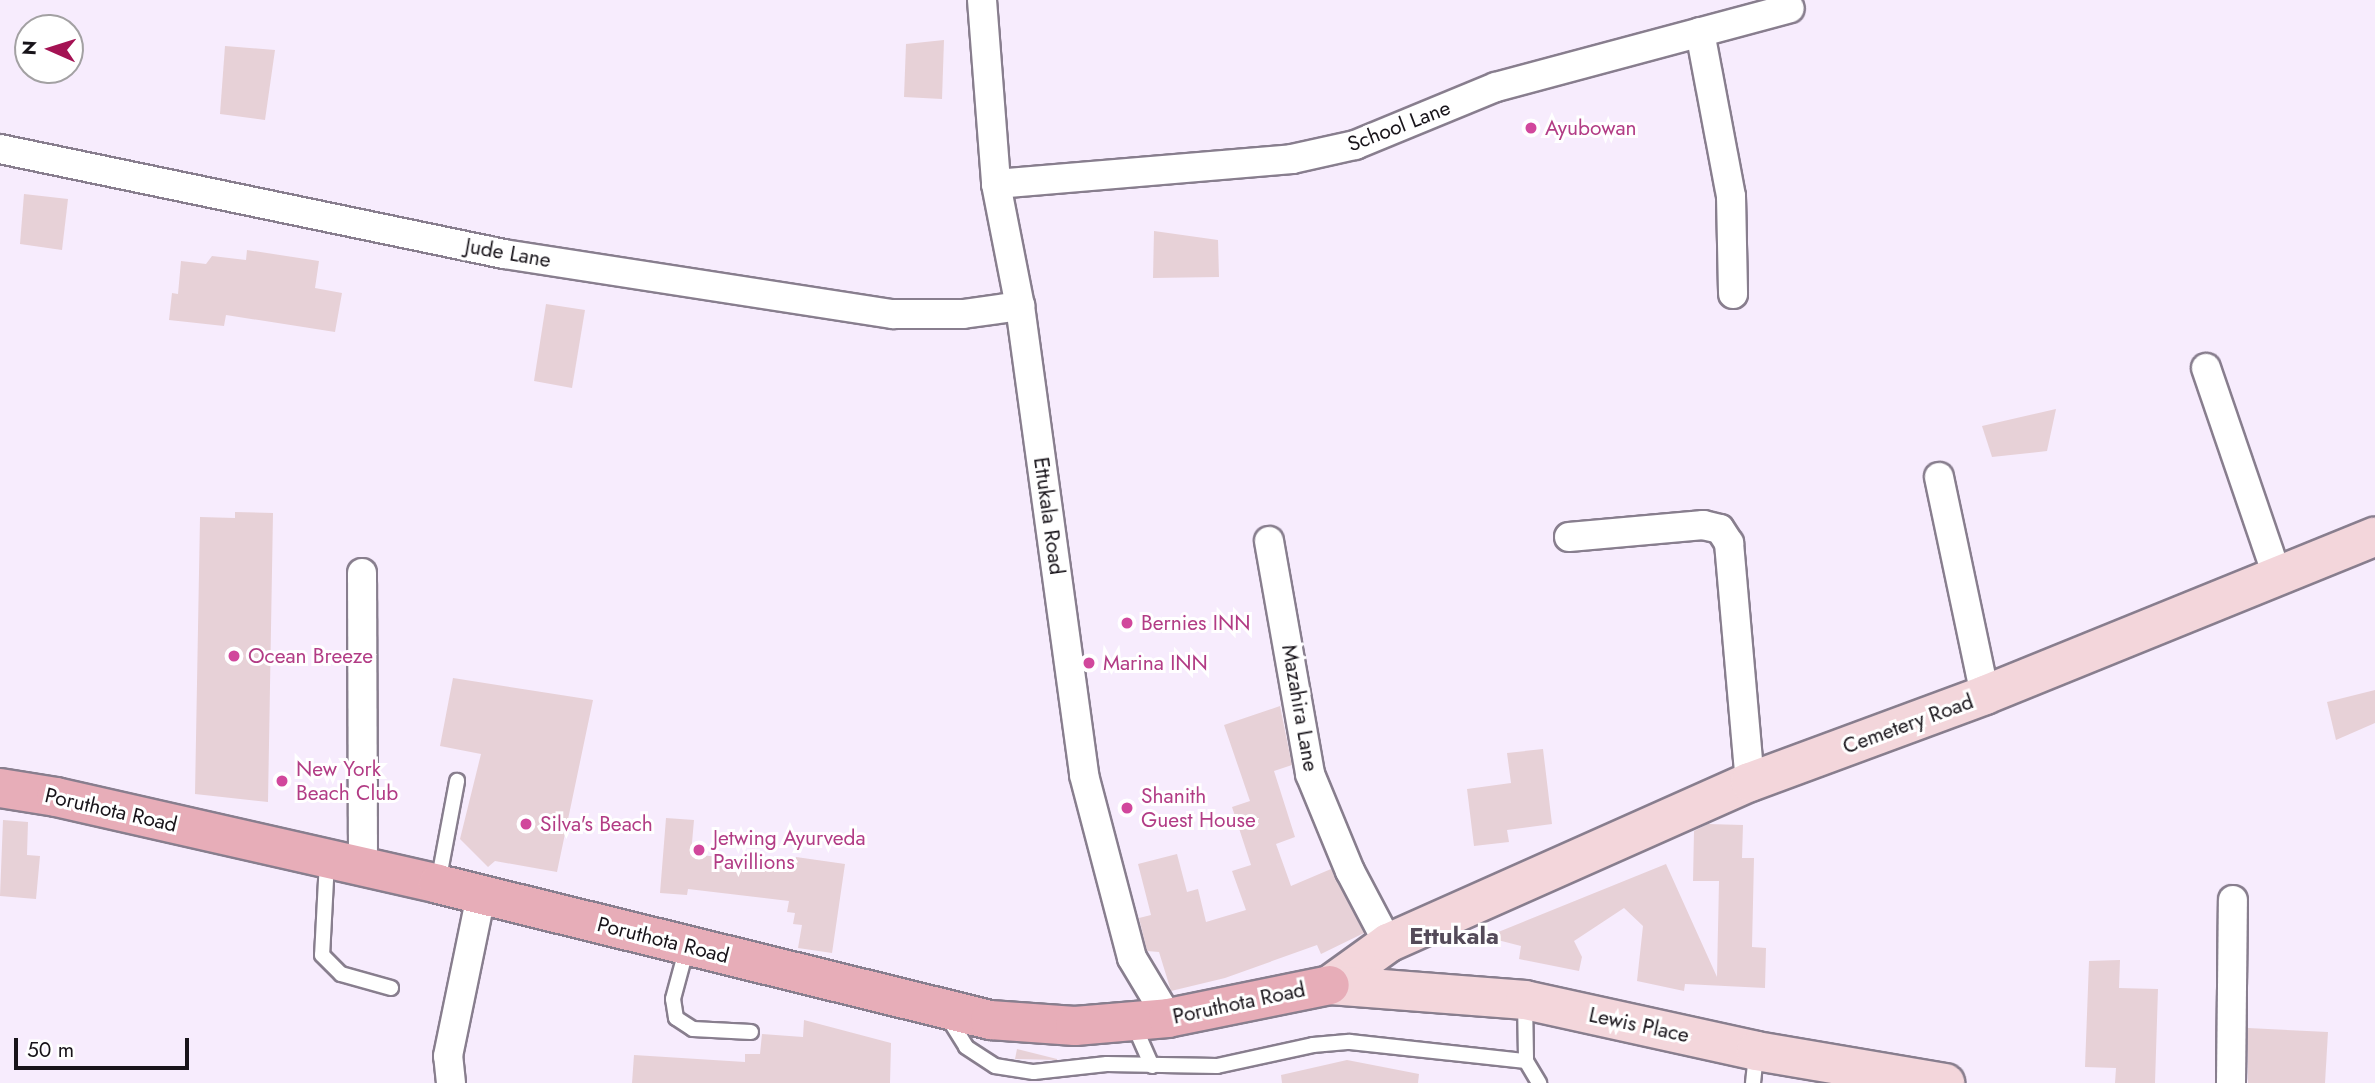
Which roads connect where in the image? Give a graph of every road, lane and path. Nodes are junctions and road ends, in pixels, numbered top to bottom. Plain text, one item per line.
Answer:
1 (982, 0) edge
2 (1790, 8) dead end
3 (1700, 32) junction
4 (0, 149) edge
5 (996, 184) junction
6 (1733, 294) dead end
7 (1020, 306) junction
8 (2206, 368) dead end
9 (1939, 477) dead end
10 (1569, 537) dead end
11 (2375, 537) edge
12 (1269, 541) dead end
13 (362, 573) dead end
14 (2278, 578) junction
15 (1985, 695) junction
16 (457, 781) dead end
17 (1750, 782) junction
18 (0, 788) edge
19 (327, 860) junction
20 (363, 868) junction
21 (438, 884) junction
22 (481, 895) junction
23 (2233, 900) dead end
24 (1444, 917) junction
25 (1388, 943) junction
26 (688, 946) junction
27 (1330, 985) junction
28 (1399, 987) junction
29 (391, 988) dead end
30 (1525, 1000) junction
31 (943, 1009) junction
32 (1150, 1020) junction
33 (751, 1032) dead end
34 (1526, 1061) junction
35 (1152, 1066) junction
36 (1754, 1067) edge
37 (452, 1083) edge
38 (1539, 1083) edge
39 (1945, 1083) edge
40 (2231, 1083) edge

1 - 5 street, Ettukala Road
2 - 3 street, School Lane
3 - 5 street, School Lane
3 - 6 street
4 - 7 street, Jude Lane
5 - 7 street, Ettukala Road
7 - 32 street, Ettukala Road
8 - 14 street
9 - 15 street
10 - 17 street
11 - 14 street, Cemetery Road
12 - 25 street, Mazahira Lane
13 - 20 street
14 - 15 street, Cemetery Road
15 - 17 street, Cemetery Road
16 - 21 lane
17 - 24 street, Cemetery Road
18 - 19 main road, Poruthota Road
19 - 20 main road, Poruthota Road
19 - 29 lane
20 - 21 main road, Poruthota Road
21 - 22 main road, Poruthota Road
22 - 26 main road, Poruthota Road
22 - 37 street
23 - 40 street
24 - 25 street, Cemetery Road
24 - 28 street
25 - 27 street, Cemetery Road
26 - 31 main road, Poruthota Road
26 - 33 lane
27 - 28 street, Lewis Place
27 - 32 main road, Poruthota Road
28 - 30 street, Lewis Place
30 - 34 lane
30 - 36 street, Lewis Place
31 - 32 main road, Poruthota Road
31 - 35 lane
32 - 35 lane
34 - 35 lane
34 - 38 lane
36 - 39 street, Lewis Place

